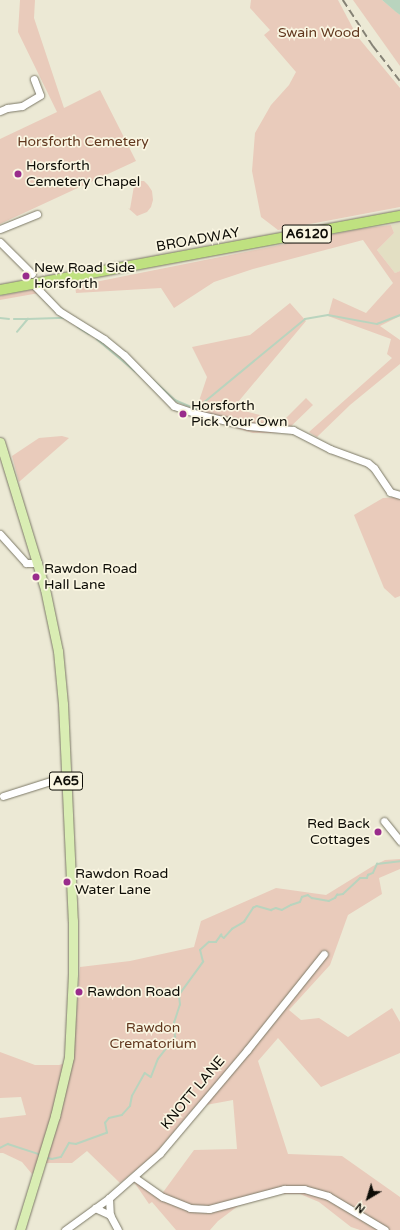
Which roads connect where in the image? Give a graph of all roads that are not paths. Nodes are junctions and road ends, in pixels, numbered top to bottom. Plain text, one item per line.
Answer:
1 (34, 79) dead end
2 (0, 111) edge
3 (37, 214) dead end
4 (400, 216) edge
5 (0, 229) edge
6 (0, 242) edge
7 (32, 274) dead end
8 (33, 284) junction
9 (0, 290) edge
10 (0, 442) edge
11 (400, 495) edge
12 (0, 534) edge
13 (38, 564) junction
14 (66, 776) junction
15 (3, 796) dead end
16 (384, 822) dead end
17 (400, 840) edge
18 (324, 954) dead end
19 (134, 1177) junction
20 (109, 1198) junction
21 (95, 1208) junction
22 (110, 1215) junction
23 (20, 1230) edge
24 (65, 1230) edge
25 (118, 1230) edge
26 (385, 1230) edge

1 - 2 street
3 - 5 street
4 - 8 highway, BROADWAY / A6120
6 - 7 street
8 - 9 highway, BROADWAY / A6120
8 - 11 street
10 - 13 main road, A65
12 - 13 street
13 - 14 main road, A65
14 - 15 street
14 - 23 main road, A65
16 - 17 street
18 - 19 street, KNOTT LANE
19 - 20 street, KNOTT LANE
19 - 26 street
20 - 21 street, KNOTT LANE
20 - 22 street
21 - 22 street
21 - 24 street, KNOTT LANE
22 - 25 street

